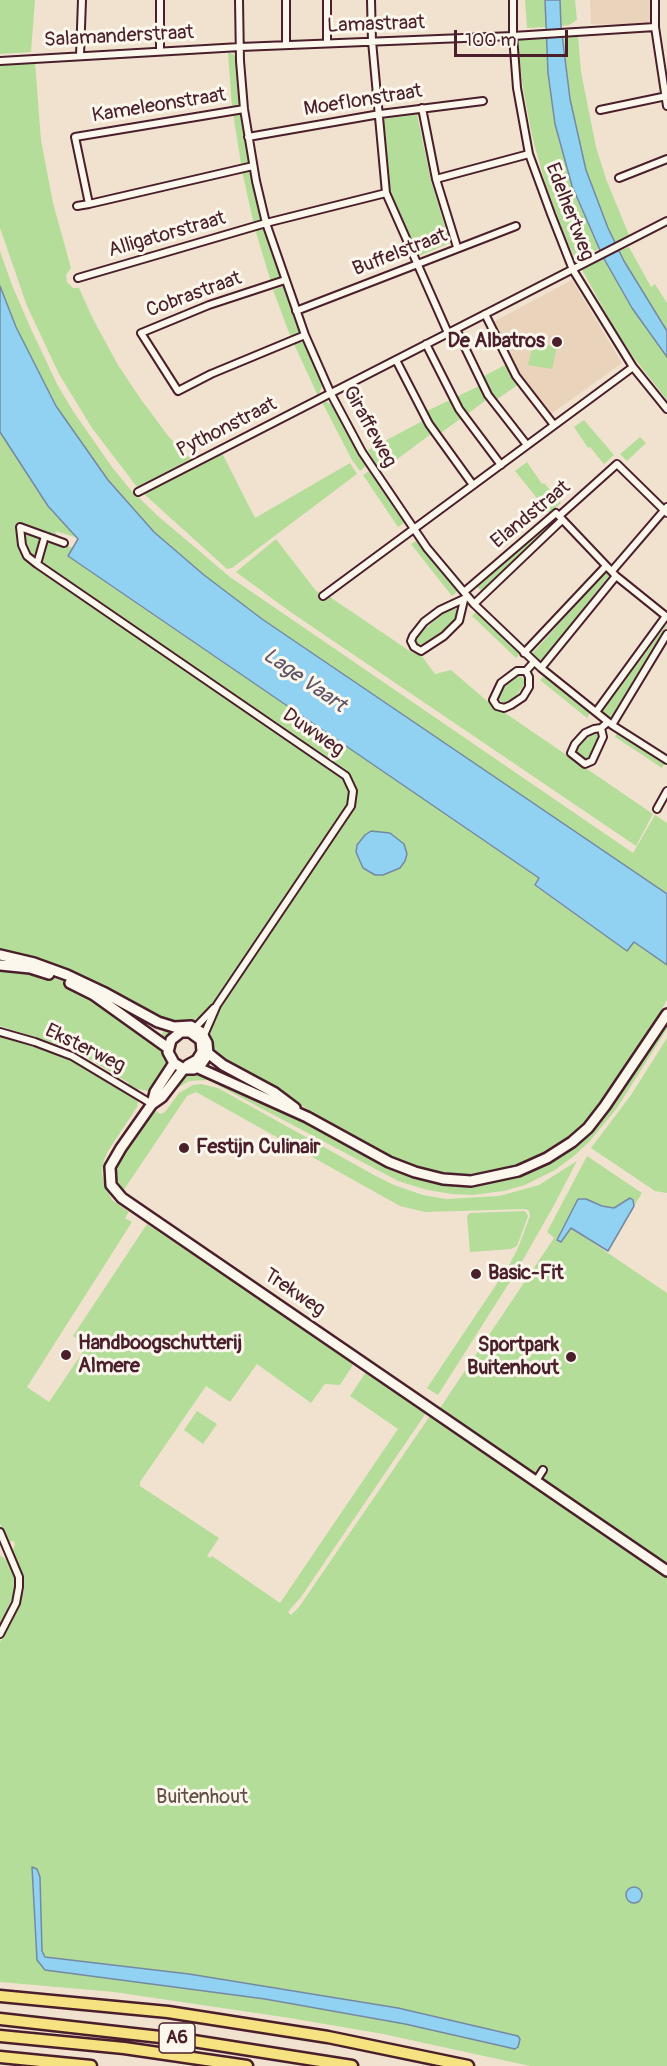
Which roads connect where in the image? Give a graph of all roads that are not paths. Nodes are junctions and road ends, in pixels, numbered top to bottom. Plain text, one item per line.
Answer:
1 (82, 0) edge
2 (160, 0) edge
3 (240, 0) edge
4 (286, 0) edge
5 (327, 0) edge
6 (371, 0) edge
7 (513, 0) edge
8 (655, 0) edge
9 (655, 27) junction
10 (513, 36) junction
11 (372, 41) junction
12 (327, 43) junction
13 (286, 45) junction
14 (240, 47) junction
15 (160, 51) junction
16 (80, 56) junction
17 (0, 61) edge
18 (666, 97) edge
19 (483, 101) dead end
20 (667, 106) edge
21 (422, 108) junction
22 (244, 109) junction
23 (600, 110) dead end
24 (380, 114) junction
25 (248, 137) junction
26 (530, 154) junction
27 (667, 159) edge
28 (253, 165) junction
29 (619, 178) dead end
30 (436, 179) junction
31 (386, 193) junction
32 (89, 204) junction
33 (77, 206) dead end
34 (667, 221) edge
35 (266, 223) junction
36 (516, 226) dead end
37 (457, 248) junction
38 (418, 264) junction
39 (573, 270) junction
40 (78, 278) dead end
41 (285, 280) junction
42 (296, 311) junction
43 (485, 314) junction
44 (456, 329) junction
45 (448, 333) junction
46 (305, 335) junction
47 (426, 344) junction
48 (396, 360) junction
49 (633, 367) junction
50 (331, 394) junction
51 (667, 409) edge
52 (554, 425) junction
53 (527, 445) junction
54 (501, 465) junction
55 (473, 485) junction
56 (138, 492) dead end
57 (666, 510) edge
58 (561, 518) junction
59 (413, 530) junction
60 (45, 536) junction
61 (64, 543) dead end
62 (37, 564) junction
63 (611, 571) junction
64 (323, 596) dead end
65 (465, 596) junction
66 (474, 604) junction
67 (667, 617) edge
68 (667, 634) edge
69 (524, 653) junction
70 (534, 662) junction
71 (541, 668) junction
72 (526, 671) junction
73 (596, 712) junction
74 (610, 723) junction
75 (601, 728) junction
76 (667, 760) edge
77 (667, 791) edge
78 (657, 809) dead end
79 (0, 955) edge
80 (0, 965) edge
81 (51, 972) junction
82 (66, 978) junction
83 (217, 1005) junction
84 (667, 1014) edge
85 (178, 1030) junction
86 (193, 1030) junction
87 (0, 1032) edge
88 (204, 1035) junction
89 (168, 1048) junction
90 (206, 1050) junction
91 (174, 1063) junction
92 (196, 1067) junction
93 (184, 1069) junction
94 (152, 1104) junction
95 (307, 1117) junction
96 (543, 1470) dead end
97 (536, 1481) junction
98 (0, 1532) edge
99 (667, 1571) edge
100 (0, 1634) edge
101 (0, 1996) edge
102 (0, 2019) edge
103 (0, 2036) edge
104 (0, 2057) edge
105 (91, 2066) edge
106 (247, 2066) edge
107 (352, 2066) edge
108 (468, 2066) edge

1 - 16 street
2 - 15 street
3 - 14 street, Giraffeweg
4 - 13 street
5 - 12 street
6 - 11 street
7 - 10 street, Edelhertweg
8 - 9 street
9 - 10 street, Lamastraat
9 - 18 street
10 - 11 street, Lamastraat
10 - 26 street, Edelhertweg
11 - 12 street, Lamastraat
11 - 24 street
12 - 13 street, Lamastraat
13 - 14 street, Lamastraat
14 - 15 street, Salamanderstraat
14 - 22 street, Giraffeweg
15 - 16 street, Salamanderstraat
16 - 17 street, Salamanderstraat
18 - 20 street
18 - 23 street
19 - 21 street, Moeflonstraat
21 - 24 street, Moeflonstraat
21 - 30 street
22 - 25 street, Giraffeweg
22 - 32 street, Kameleonstraat
24 - 25 street, Moeflonstraat
24 - 31 street
25 - 28 street, Giraffeweg
26 - 30 street
26 - 39 street, Edelhertweg
27 - 29 street
28 - 32 street
28 - 35 street, Giraffeweg
30 - 37 street
31 - 35 street, Alligatorstraat
31 - 38 street
32 - 33 street
34 - 39 street, Pythonstraat
35 - 40 street, Alligatorstraat
35 - 41 street, Giraffeweg
36 - 37 street, Buffelstraat
37 - 38 street, Buffelstraat
38 - 42 street, Buffelstraat
38 - 45 street
39 - 43 street, Pythonstraat
39 - 49 street, Edelhertweg
41 - 42 street, Giraffeweg
41 - 46 street, Cobrastraat
42 - 46 street, Giraffeweg
43 - 44 street, Pythonstraat
43 - 52 street
44 - 45 street, Pythonstraat
44 - 53 street
45 - 47 street, Pythonstraat
46 - 50 street, Giraffeweg
47 - 48 street, Pythonstraat
47 - 54 street
48 - 50 street, Pythonstraat
48 - 55 street
49 - 51 street, Edelhertweg
49 - 52 street
50 - 56 street, Pythonstraat
50 - 59 street, Giraffeweg
52 - 53 street
53 - 54 street
54 - 55 street
55 - 59 street
57 - 58 street, Elandstraat
57 - 63 street
58 - 63 street
58 - 65 street, Elandstraat
58 - 66 street, Elandstraat
59 - 64 street
59 - 65 street, Giraffeweg
60 - 61 street, Duwweg
60 - 62 street
60 - 62 street, Duwweg
62 - 83 street, Duwweg
63 - 67 street
63 - 69 street
63 - 71 street
65 - 65 street
65 - 66 street, Giraffeweg
66 - 69 street, Giraffeweg
67 - 73 street
68 - 74 street
69 - 70 street, Giraffeweg
70 - 71 street, Giraffeweg
70 - 72 street
71 - 73 street, Giraffeweg
72 - 72 street
73 - 74 street, Giraffeweg
74 - 75 street
74 - 76 street, Giraffeweg
75 - 75 street
77 - 78 street
79 - 81 main road
80 - 81 main road
81 - 82 main road
82 - 85 main road
82 - 89 main road
83 - 86 street, Duwweg
83 - 88 street, Duwweg
84 - 95 main road
85 - 86 main road
85 - 89 main road
86 - 88 main road
86 - 90 main road
87 - 94 street, Eksterweg
88 - 90 main road
89 - 91 main road
90 - 92 main road
90 - 93 main road
90 - 95 main road
91 - 93 main road
91 - 94 main road, Trekweg
92 - 93 main road
92 - 95 main road
93 - 94 main road, Trekweg
94 - 97 main road, Trekweg
96 - 97 street
97 - 99 main road, Trekweg
98 - 100 street
101 - 108 highway, A6
102 - 107 highway, A6
103 - 106 highway, A6
104 - 105 highway

